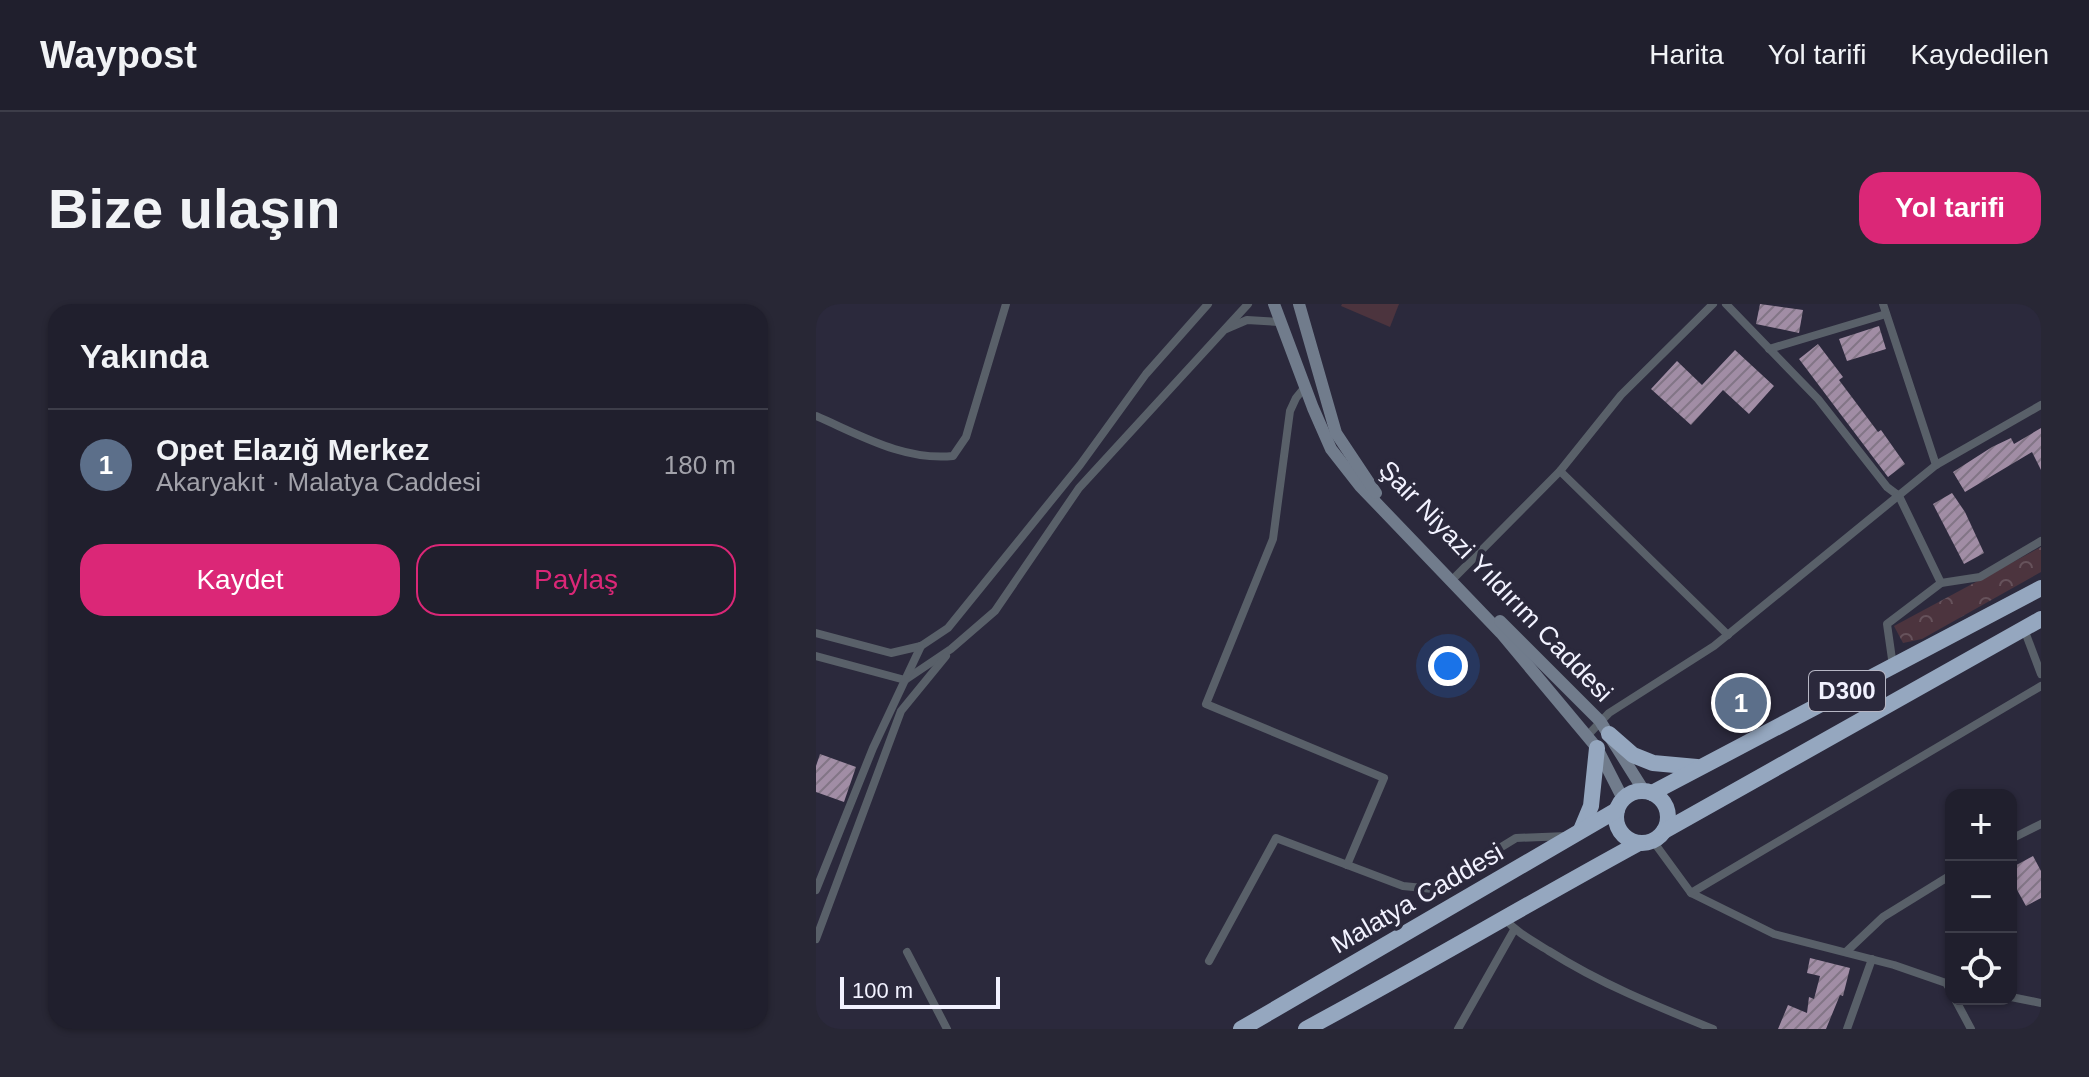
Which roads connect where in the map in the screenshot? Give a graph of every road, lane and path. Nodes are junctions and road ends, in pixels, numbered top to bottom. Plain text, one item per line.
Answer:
1 (1006, 304) edge
2 (1208, 304) edge
3 (1248, 304) edge
4 (1274, 304) edge
5 (1299, 304) edge
6 (1713, 304) edge
7 (1726, 304) edge
8 (1883, 304) edge
9 (1886, 314) junction
10 (1279, 322) junction
11 (1222, 331) junction
12 (1769, 349) junction
13 (1305, 387) junction
14 (2041, 405) edge
15 (816, 416) edge
16 (1936, 465) junction
17 (1560, 471) junction
18 (1899, 496) junction
19 (2041, 541) edge
20 (1456, 576) junction
21 (1941, 583) junction
22 (2041, 588) edge
23 (2041, 619) edge
24 (2023, 628) junction
25 (816, 633) edge
26 (1728, 635) junction
27 (921, 646) junction
28 (951, 649) junction
29 (816, 656) edge
30 (1893, 667) junction
31 (2041, 674) edge
32 (905, 680) junction
33 (2041, 686) edge
34 (1604, 727) junction
35 (1592, 742) junction
36 (1697, 767) junction
37 (1648, 792) junction
38 (1620, 805) junction
39 (2041, 824) edge
40 (1576, 833) junction
41 (2017, 836) edge
42 (1652, 838) junction
43 (1347, 865) junction
44 (1945, 879) edge
45 (816, 890) edge
46 (1691, 893) junction
47 (1509, 923) junction
48 (816, 939) edge
49 (907, 952) dead end
50 (1846, 952) junction
51 (1872, 959) junction
52 (1209, 961) dead end
53 (1945, 985) edge
54 (2017, 998) edge
55 (2041, 1003) edge
56 (1958, 1005) edge
57 (947, 1029) edge
58 (1241, 1029) edge
59 (1306, 1029) edge
60 (1458, 1029) edge
61 (1713, 1029) edge
62 (1847, 1029) edge
63 (1971, 1029) edge

1 - 15 street
2 - 27 street
3 - 11 street
4 - 10 street
5 - 20 street, Şair Niyazi Yıldırım Caddesi
6 - 17 street
7 - 12 street
8 - 9 street
9 - 12 street
9 - 16 street
10 - 11 street
10 - 13 street
11 - 28 street
12 - 18 street
13 - 35 street
13 - 43 street
14 - 16 street
16 - 18 street
17 - 20 street
17 - 26 street
18 - 21 street
18 - 26 street
19 - 21 street
20 - 34 street, Şair Niyazi Yıldırım Caddesi
21 - 30 street
22 - 30 highway, D300
23 - 24 highway, D300
24 - 31 street
24 - 42 highway, D300
25 - 27 street
26 - 34 street
27 - 32 street
28 - 32 street
28 - 48 street
29 - 32 street
30 - 36 highway, D300
32 - 45 street
33 - 46 street
34 - 35 street
34 - 36 highway
34 - 37 street, Şair Niyazi Yıldırım Caddesi
35 - 38 street
35 - 40 highway
36 - 37 highway, D300
37 - 38 highway
37 - 42 highway
38 - 40 highway, Malatya Caddesi
38 - 42 highway
39 - 41 street
40 - 43 street
40 - 58 highway, Malatya Caddesi
42 - 46 street
42 - 47 highway, D300
43 - 52 street
44 - 50 street
46 - 50 street
47 - 59 highway, D300
47 - 60 street
47 - 61 street
49 - 57 street
50 - 51 street
51 - 53 street
51 - 62 street
54 - 55 street
56 - 63 street

